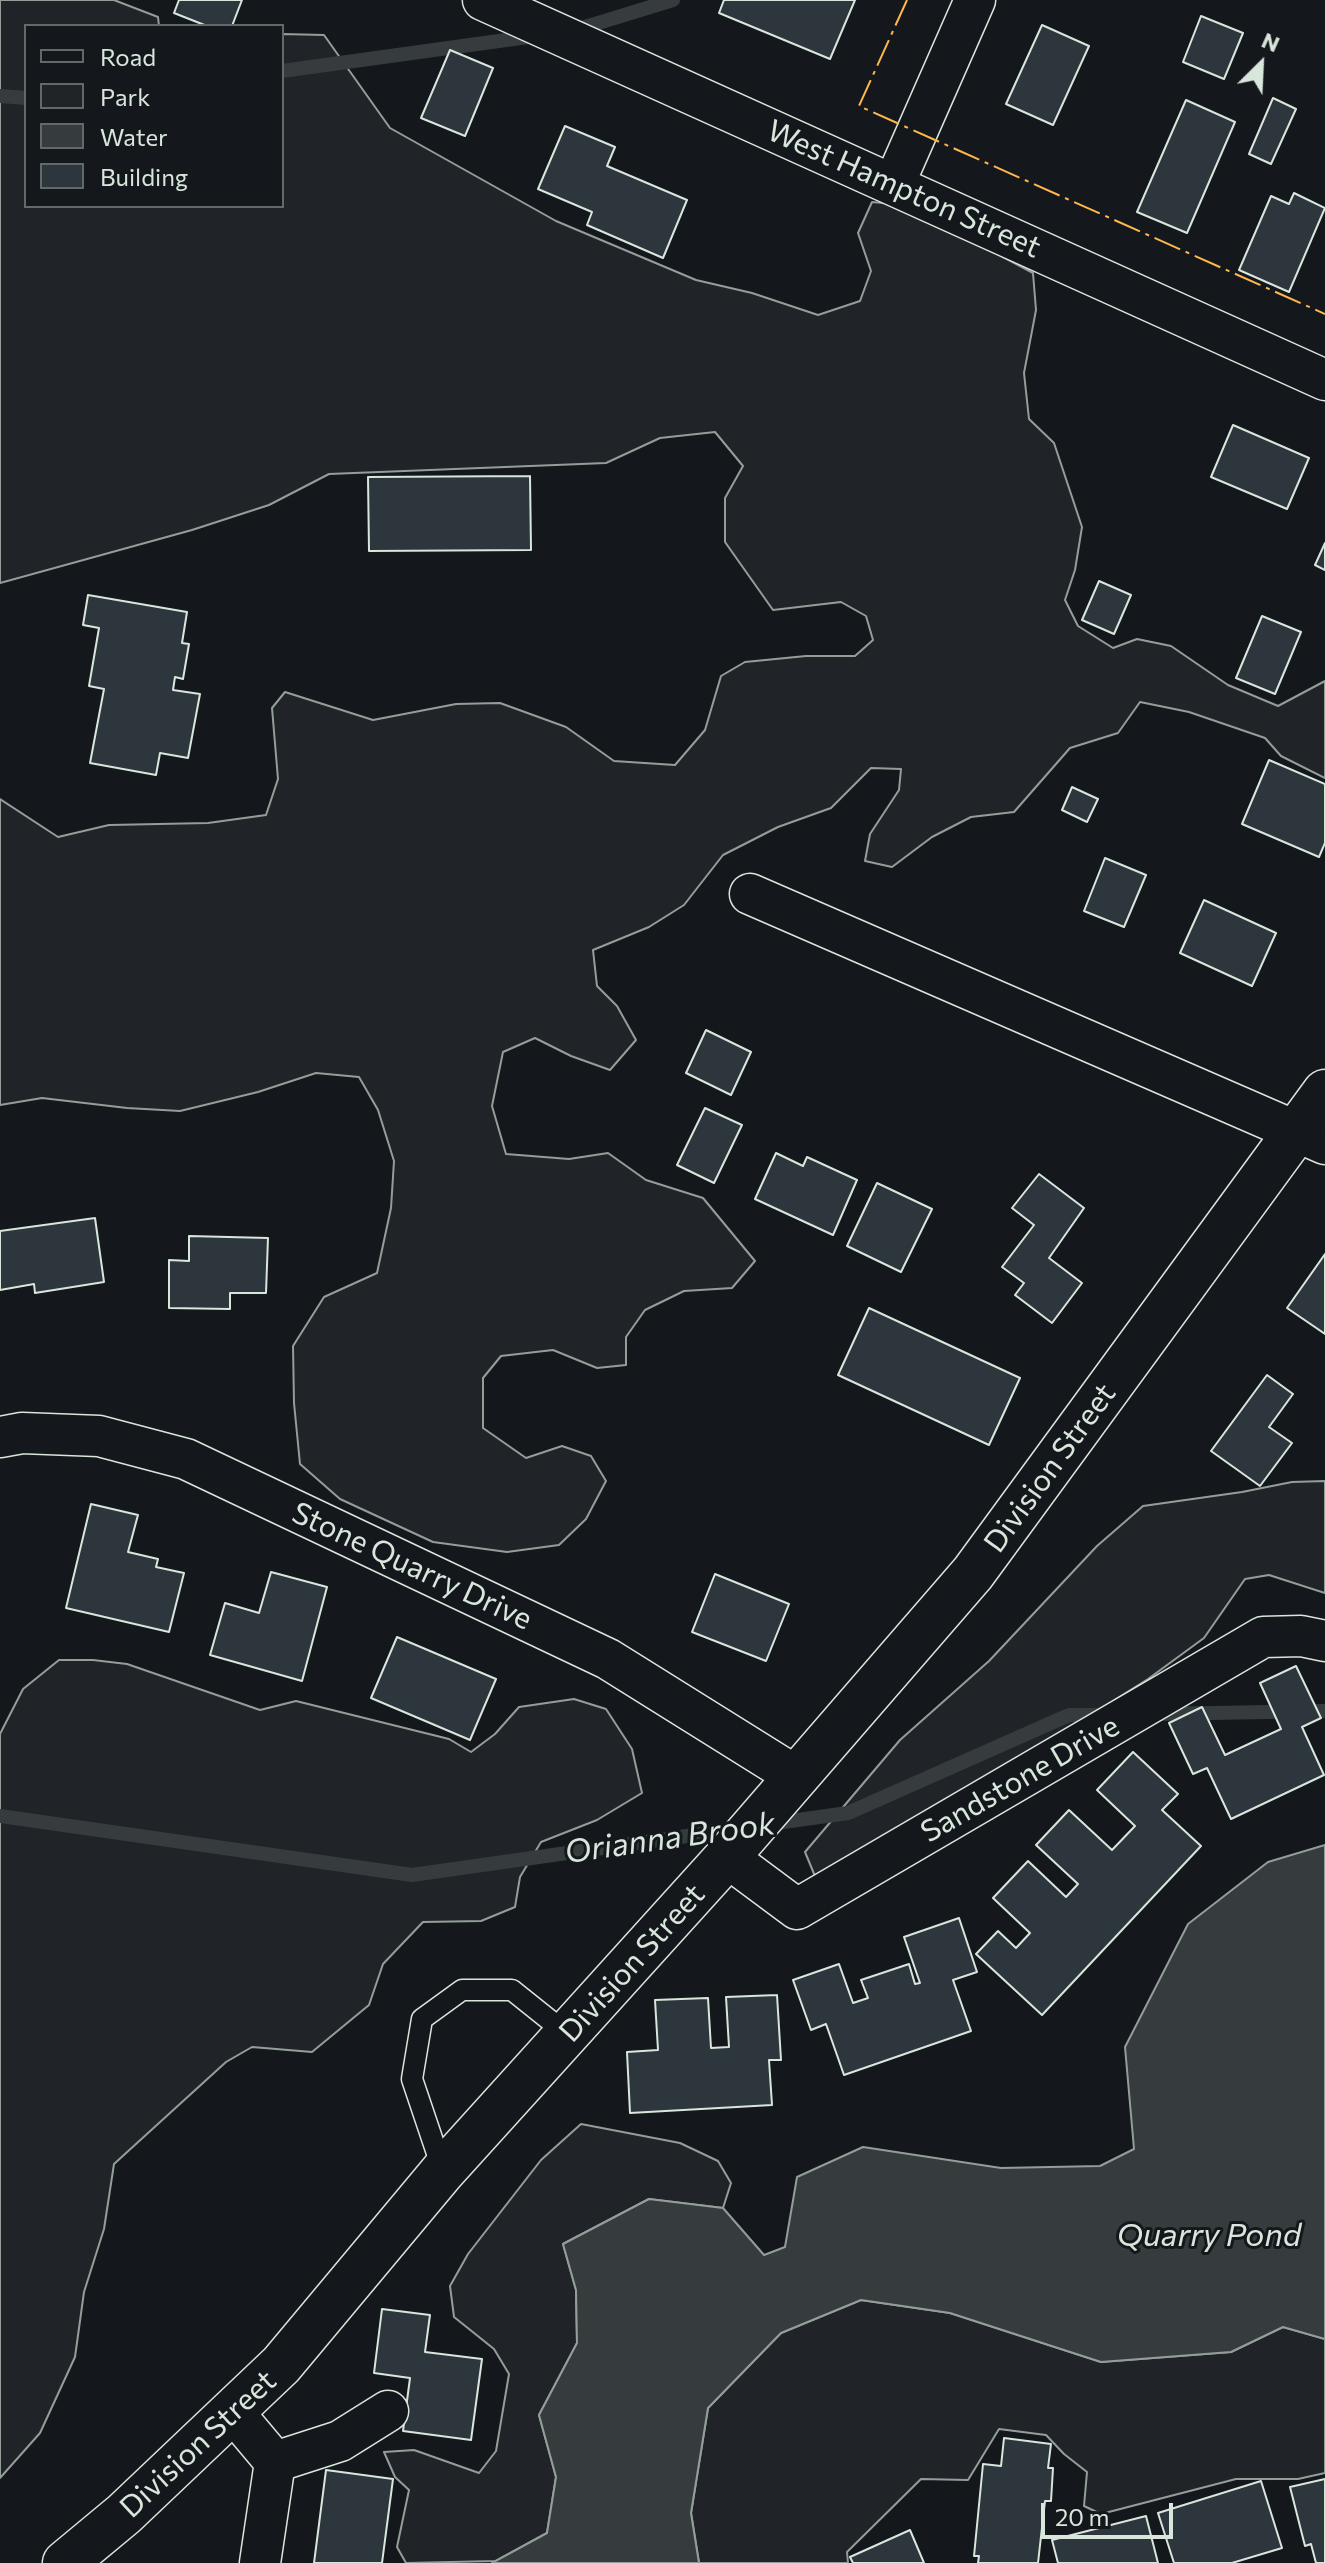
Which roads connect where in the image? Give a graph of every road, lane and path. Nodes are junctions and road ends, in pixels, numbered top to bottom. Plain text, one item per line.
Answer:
1 (483, 0) edge
2 (975, 0) edge
3 (894, 184) junction
4 (1325, 380) edge
5 (750, 894) dead end
6 (1325, 1092) edge
7 (1311, 1137) edge
8 (0, 1437) edge
9 (1325, 1641) edge
10 (797, 1777) junction
11 (727, 1857) junction
12 (567, 2034) junction
13 (443, 2171) junction
14 (388, 2411) dead end
15 (233, 2412) junction
16 (275, 2462) junction
17 (65, 2563) edge
18 (260, 2563) edge

1 - 3 street, West Hampton Street
2 - 3 street
3 - 4 street, West Hampton Street
5 - 7 street
6 - 7 street, Division Street
7 - 10 street, Division Street
8 - 10 street, Stone Quarry Drive
9 - 11 street, Sandstone Drive
10 - 11 street, Division Street
11 - 12 street, Division Street
12 - 13 street, Division Street
12 - 13 lane
13 - 15 street, Division Street
14 - 16 street
15 - 16 street
15 - 17 street, Division Street
16 - 18 street

